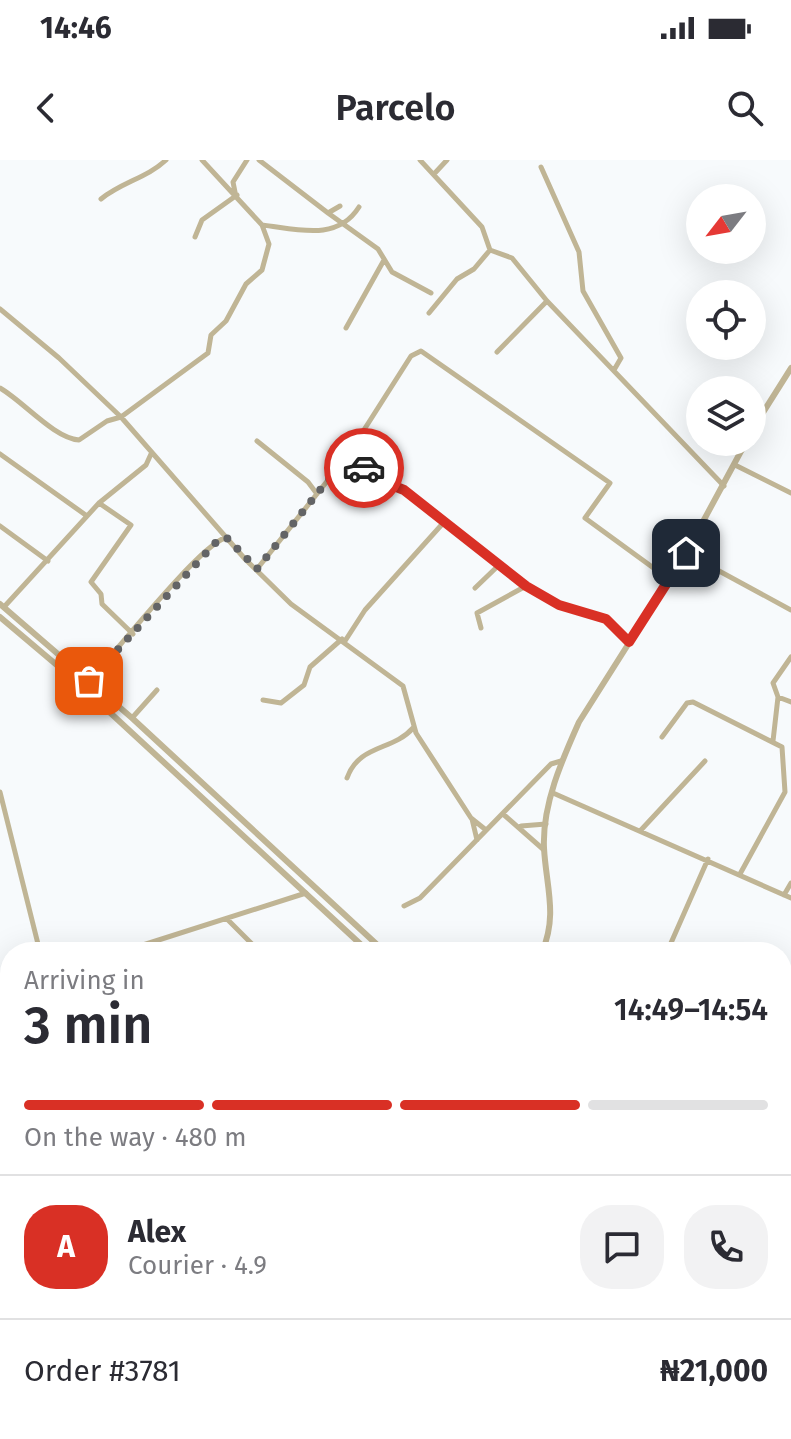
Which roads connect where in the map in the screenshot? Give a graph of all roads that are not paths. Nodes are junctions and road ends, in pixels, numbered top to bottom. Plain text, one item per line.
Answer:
1 (166, 160) edge
2 (202, 160) edge
3 (247, 160) edge
4 (259, 160) edge
5 (420, 160) edge
6 (447, 160) edge
7 (541, 167) dead end
8 (434, 174) junction
9 (236, 194) junction
10 (101, 199) dead end
11 (340, 206) dead end
12 (359, 207) dead end
13 (328, 213) junction
14 (262, 225) junction
15 (345, 225) junction
16 (195, 237) dead end
17 (490, 250) junction
18 (384, 260) junction
19 (431, 293) dead end
20 (547, 301) junction
21 (0, 309) edge
22 (429, 313) dead end
23 (346, 328) dead end
24 (497, 352) dead end
25 (791, 368) edge
26 (614, 370) junction
27 (781, 379) junction
28 (791, 384) edge
29 (0, 388) edge
30 (766, 405) edge
31 (121, 417) junction
32 (257, 441) dead end
33 (0, 454) edge
34 (151, 454) junction
35 (348, 455) junction
36 (739, 456) edge
37 (158, 463) junction
38 (146, 465) junction
39 (735, 465) junction
40 (724, 486) junction
41 (791, 493) edge
42 (317, 494) junction
43 (99, 503) junction
44 (87, 516) junction
45 (445, 521) junction
46 (0, 526) edge
47 (226, 537) junction
48 (686, 553) junction
49 (48, 561) junction
50 (500, 564) junction
51 (257, 569) junction
52 (670, 580) junction
53 (526, 586) junction
54 (475, 588) dead end
55 (2, 605) edge
56 (791, 610) edge
57 (0, 617) edge
58 (481, 628) dead end
59 (133, 634) junction
60 (344, 640) junction
61 (629, 642) junction
62 (791, 657) edge
63 (89, 681) junction
64 (157, 690) dead end
65 (778, 697) junction
66 (263, 700) dead end
67 (791, 702) edge
68 (132, 718) junction
69 (412, 730) junction
70 (662, 737) dead end
71 (773, 741) junction
72 (561, 761) junction
73 (705, 761) dead end
74 (347, 778) dead end
75 (0, 792) edge
76 (553, 793) junction
77 (218, 798) junction
78 (210, 805) junction
79 (503, 814) junction
80 (471, 818) junction
81 (546, 824) junction
82 (520, 825) junction
83 (486, 830) junction
84 (641, 830) junction
85 (477, 841) junction
86 (544, 850) junction
87 (708, 859) junction
88 (740, 874) junction
89 (791, 883) edge
90 (306, 893) junction
91 (784, 895) junction
92 (791, 898) edge
93 (404, 906) dead end
94 (227, 919) junction
95 (157, 941) joint
96 (38, 942) edge
97 (154, 942) edge
98 (250, 942) edge
99 (358, 942) edge
100 (374, 942) edge
101 (545, 942) edge
102 (671, 942) edge

1 - 10 street
2 - 9 street
3 - 9 street
4 - 13 street
5 - 8 street
6 - 8 street
7 - 26 street
8 - 17 street
9 - 14 street
9 - 16 street
11 - 13 street
12 - 15 street
13 - 15 street
14 - 15 street
14 - 31 street
15 - 18 street
17 - 20 street
17 - 22 street
18 - 19 street
18 - 23 street
20 - 24 street
20 - 26 street
21 - 31 street
25 - 27 street
26 - 40 street
27 - 28 street
27 - 30 street
29 - 31 street
31 - 34 street
32 - 42 street
33 - 44 street
34 - 37 street
34 - 38 street
35 - 42 street
35 - 45 street
35 - 52 street
36 - 39 street
37 - 38 street
37 - 47 street
38 - 43 street
39 - 40 street
39 - 41 street
40 - 48 street
42 - 51 street
43 - 44 street
43 - 59 street
44 - 49 street
45 - 50 street
45 - 60 street
46 - 49 street
47 - 51 street
47 - 59 street
48 - 52 street
48 - 56 street
49 - 55 street
50 - 53 street
50 - 54 street
51 - 60 street
52 - 61 street
53 - 58 street
53 - 61 street
55 - 63 street
57 - 78 street
59 - 63 street
60 - 66 street
60 - 69 street
61 - 72 street
62 - 65 street
63 - 68 street
64 - 68 street
65 - 67 street
65 - 71 street
68 - 77 street
69 - 74 street
69 - 80 street
70 - 71 street
71 - 88 street
72 - 76 street
72 - 79 street
73 - 84 street
75 - 96 street
76 - 81 street
76 - 84 street
77 - 78 street
77 - 100 street
78 - 90 street
79 - 82 street
79 - 83 street
80 - 83 street
80 - 85 street
81 - 82 street
81 - 86 street
82 - 86 street
83 - 85 street
84 - 87 street
85 - 93 street
86 - 101 street
87 - 88 street
87 - 102 street
88 - 91 street
89 - 91 street
90 - 94 street
90 - 99 street
91 - 92 street
94 - 95 street
94 - 98 street
95 - 97 street

